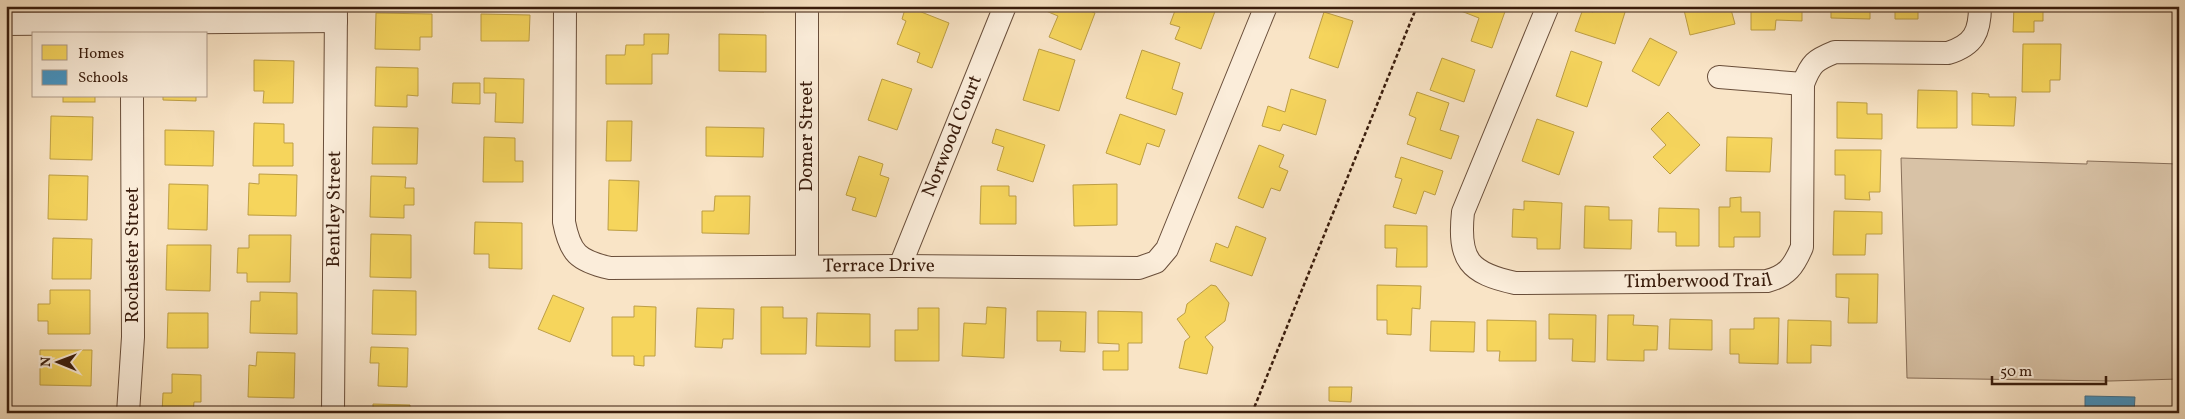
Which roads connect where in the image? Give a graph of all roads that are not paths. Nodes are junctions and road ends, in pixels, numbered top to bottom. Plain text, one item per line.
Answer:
1 (565, 6) edge
2 (807, 6) edge
3 (1005, 6) edge
4 (1266, 6) edge
5 (1548, 6) edge
6 (1980, 6) edge
7 (336, 14) edge
8 (6, 24) edge
9 (132, 29) edge
10 (1719, 78) dead end
11 (1803, 84) junction
12 (132, 98) edge
13 (808, 266) junction
14 (900, 266) junction
15 (128, 413) edge
16 (333, 413) edge

1 - 13 street, Terrace Drive
2 - 13 street, Domer Street
3 - 14 street, Norwood Court
4 - 14 street, Terrace Drive
5 - 11 street, Timberwood Trail
6 - 11 street, Timberwood Trail
7 - 9 street
7 - 16 street, Bentley Street
8 - 9 street
10 - 11 street
12 - 15 street, Rochester Street
13 - 14 street, Terrace Drive

